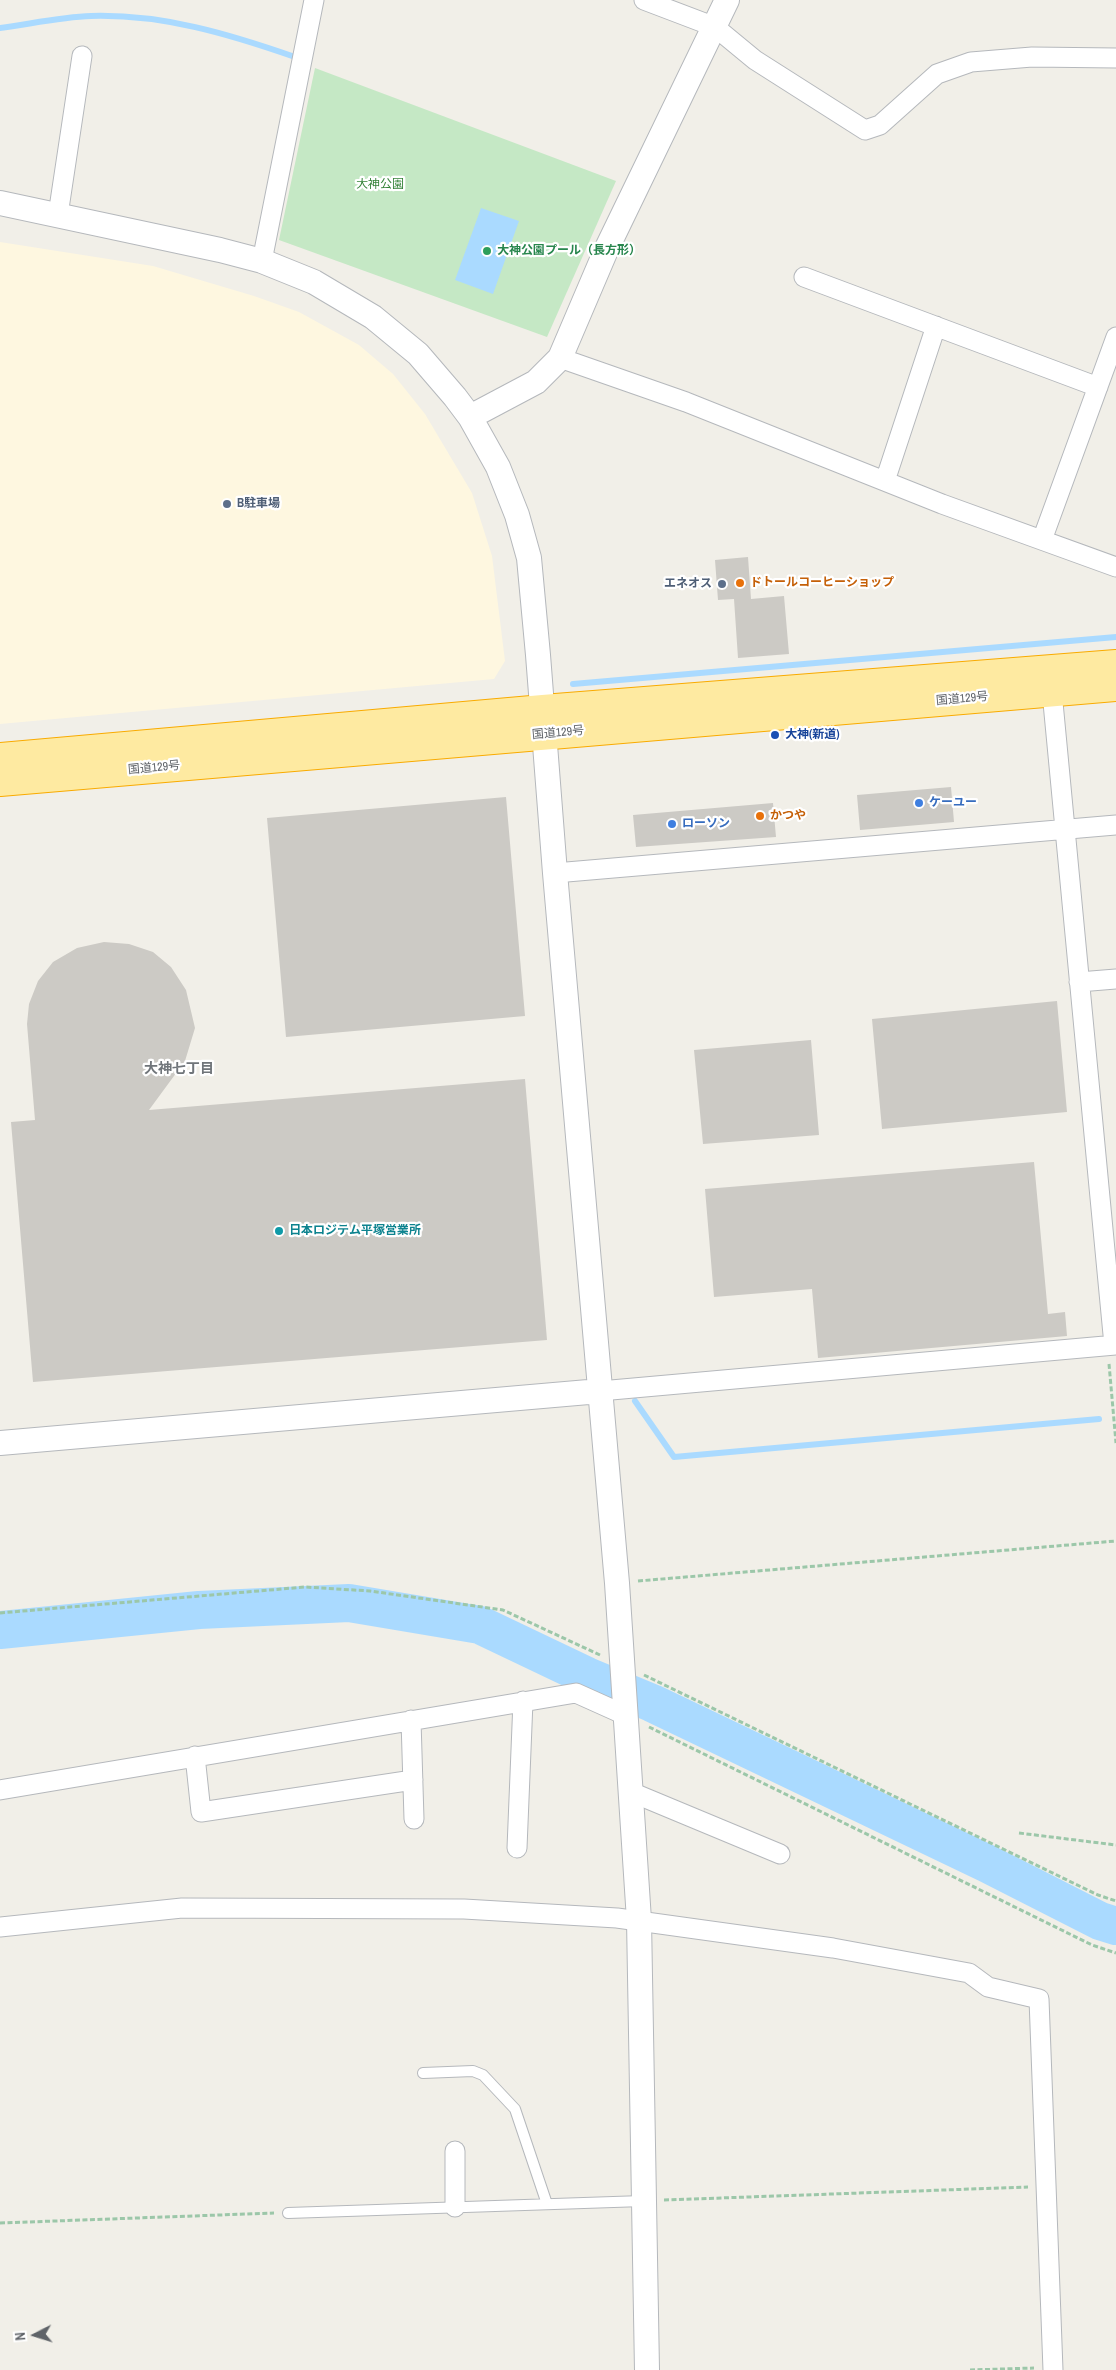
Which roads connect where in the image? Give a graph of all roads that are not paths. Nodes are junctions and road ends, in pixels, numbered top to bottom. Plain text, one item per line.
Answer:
1 (314, 0) edge
2 (644, 0) edge
3 (727, 0) edge
4 (715, 27) junction
5 (82, 56) dead end
6 (1116, 58) edge
7 (0, 203) edge
8 (58, 215) junction
9 (262, 261) junction
10 (804, 277) dead end
11 (936, 326) junction
12 (1116, 337) edge
13 (560, 358) junction
14 (1105, 383) edge
15 (470, 417) junction
16 (885, 481) junction
17 (1042, 540) junction
18 (1116, 567) edge
19 (1116, 664) edge
20 (1116, 687) edge
21 (1052, 692) junction
22 (543, 722) junction
23 (0, 757) edge
24 (0, 782) edge
25 (1116, 825) edge
26 (1065, 830) junction
27 (555, 873) junction
28 (1116, 979) edge
29 (1079, 982) junction
30 (1112, 1345) edge
31 (600, 1391) junction
32 (0, 1443) edge
33 (523, 1701) junction
34 (625, 1713) junction
35 (411, 1720) junction
36 (195, 1756) junction
37 (413, 1780) junction
38 (0, 1790) edge
39 (631, 1792) junction
40 (414, 1818) dead end
41 (517, 1848) dead end
42 (780, 1854) dead end
43 (639, 1920) junction
44 (0, 1927) edge
45 (423, 2073) dead end
46 (455, 2151) dead end
47 (643, 2201) junction
48 (547, 2204) junction
49 (455, 2207) junction
50 (288, 2213) road end
51 (1053, 2369) edge
52 (648, 2370) edge

1 - 9 street
2 - 4 street
3 - 4 street
4 - 6 street
4 - 13 street
5 - 8 street
7 - 8 street
8 - 9 street
9 - 15 street
10 - 11 street
11 - 14 street
11 - 16 street
12 - 14 street
13 - 15 street
13 - 16 street
14 - 17 street
15 - 22 street
16 - 17 street
17 - 18 street
19 - 22 highway, 国道129号
20 - 21 highway, 国道129号
21 - 22 highway, 国道129号
21 - 26 street
22 - 23 highway, 国道129号
22 - 24 highway, 国道129号
22 - 27 street
25 - 26 street
26 - 27 street
26 - 29 street
27 - 31 street
28 - 29 street
29 - 30 street
30 - 31 street
31 - 32 street
31 - 34 street
33 - 34 street
33 - 35 street
33 - 41 street
34 - 39 street
35 - 36 street
35 - 37 street
36 - 37 street
36 - 38 street
37 - 40 street
39 - 42 street
39 - 43 street
43 - 44 street
43 - 47 street
43 - 51 street
45 - 48 lane
46 - 49 street
47 - 48 lane
47 - 52 street
48 - 49 lane
49 - 50 lane

